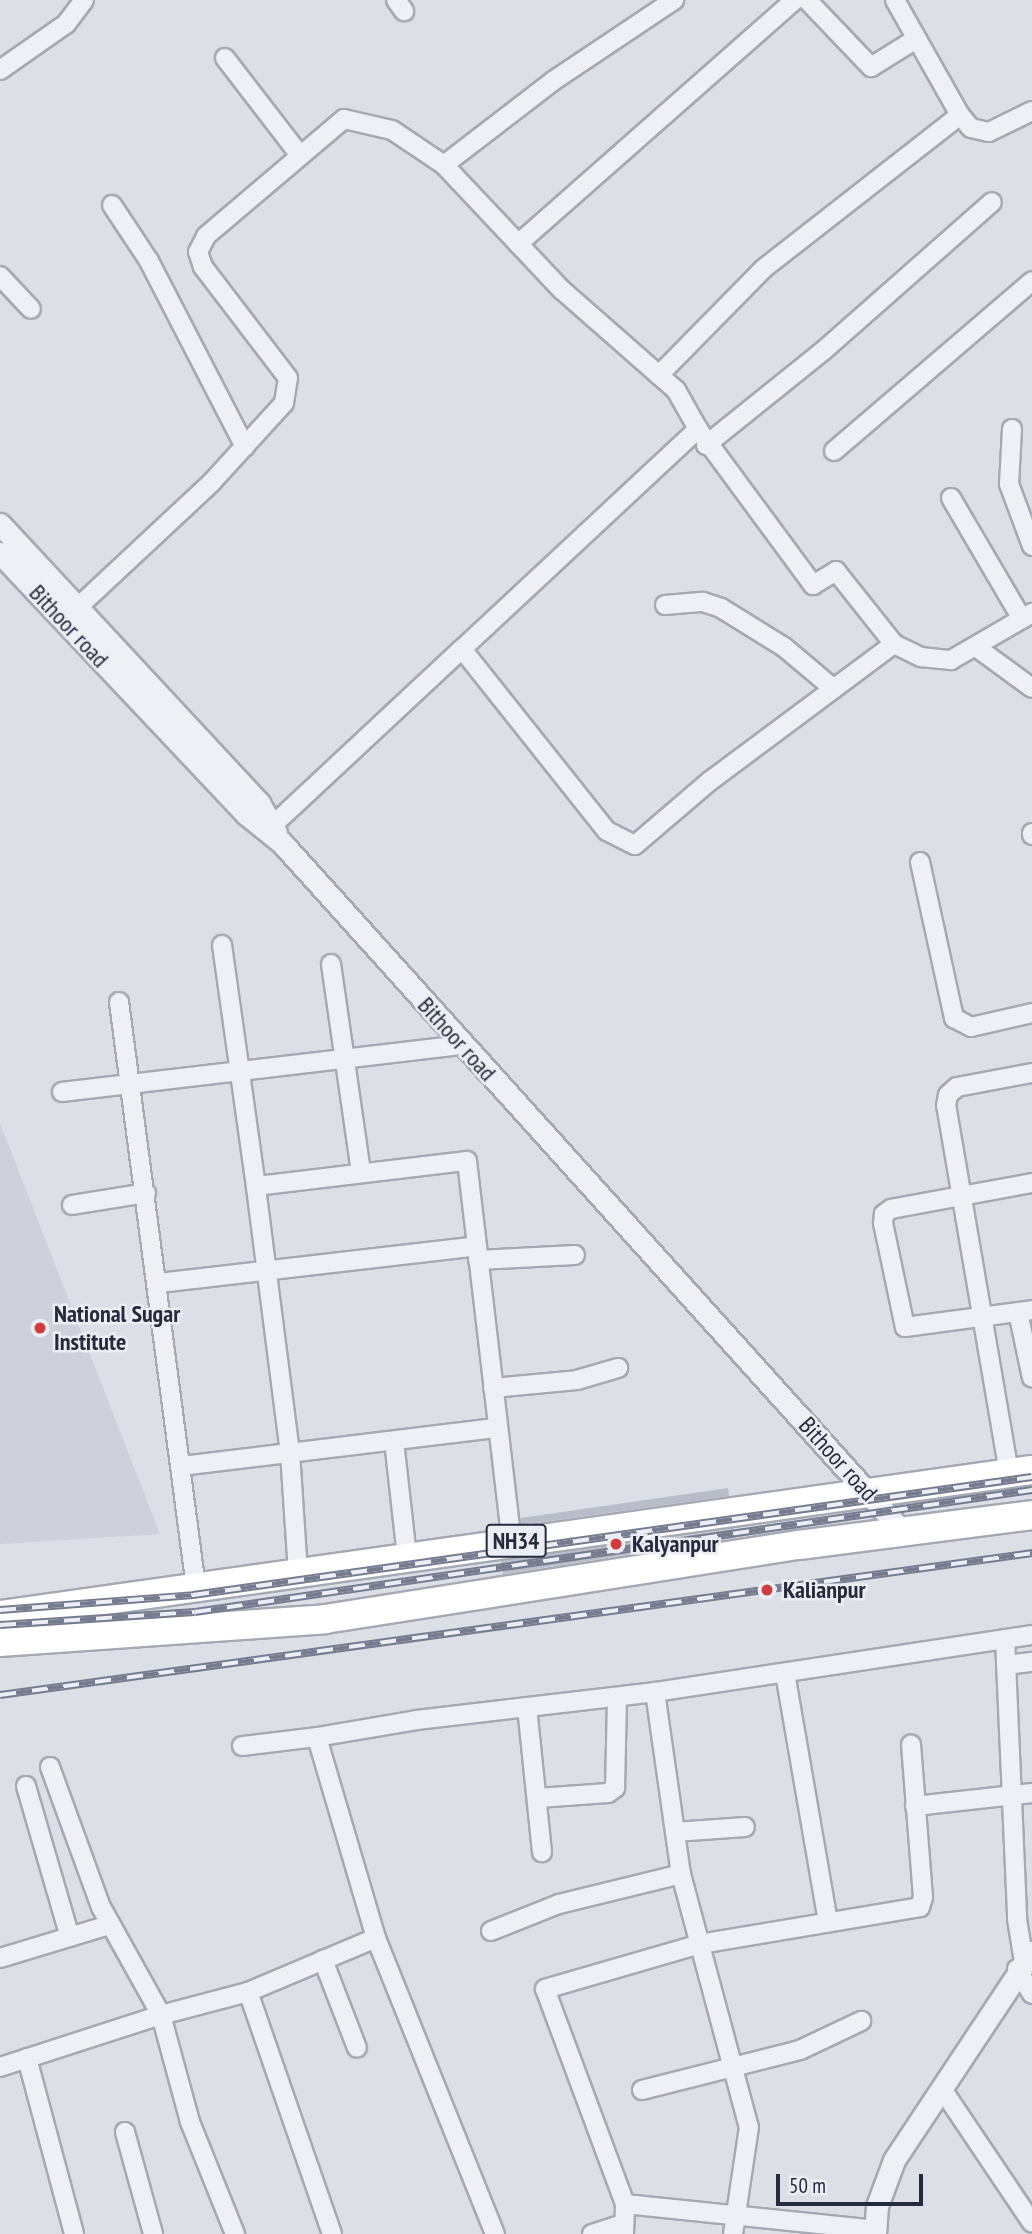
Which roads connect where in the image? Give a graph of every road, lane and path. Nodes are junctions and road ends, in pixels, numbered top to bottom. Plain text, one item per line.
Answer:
1 (84, 0) edge
2 (795, 0) edge
3 (807, 0) edge
4 (895, 0) edge
5 (670, 1) edge
6 (916, 38) junction
7 (225, 58) dead end
8 (0, 69) edge
9 (1032, 111) edge
10 (960, 115) junction
11 (299, 154) junction
12 (444, 165) junction
13 (992, 202) dead end
14 (112, 205) dead end
15 (518, 244) junction
16 (0, 276) edge
17 (1032, 281) edge
18 (31, 309) dead end
19 (659, 375) junction
20 (1012, 429) dead end
21 (702, 437) junction
22 (245, 447) junction
23 (834, 451) dead end
24 (951, 498) dead end
25 (0, 524) edge
26 (1032, 546) edge
27 (0, 553) edge
28 (665, 605) dead end
29 (76, 609) junction
30 (1027, 616) edge
31 (894, 644) junction
32 (976, 647) junction
33 (462, 649) junction
34 (1032, 688) edge
35 (834, 689) junction
36 (277, 834) junction
37 (920, 862) dead end
38 (222, 945) dead end
39 (331, 964) dead end
40 (119, 1002) dead end
41 (1032, 1013) edge
42 (462, 1045) junction
43 (346, 1060) junction
44 (238, 1071) junction
45 (1032, 1073) edge
46 (131, 1083) junction
47 (62, 1092) dead end
48 (361, 1172) junction
49 (1032, 1183) edge
50 (256, 1186) junction
51 (146, 1193) junction
52 (962, 1197) junction
53 (72, 1205) dead end
54 (478, 1253) junction
55 (575, 1255) dead end
56 (268, 1267) junction
57 (159, 1283) junction
58 (1025, 1311) edge
59 (985, 1318) junction
60 (618, 1368) dead end
61 (1032, 1378) edge
62 (493, 1388) junction
63 (497, 1428) junction
64 (394, 1441) junction
65 (290, 1453) junction
66 (181, 1466) junction
67 (1021, 1471) edge
68 (867, 1491) junction
69 (1032, 1515) edge
70 (904, 1534) junction
71 (512, 1542) junction
72 (407, 1557) junction
73 (298, 1573) junction
74 (196, 1588) junction
75 (0, 1615) edge
76 (1032, 1635) edge
77 (1004, 1639) junction
78 (0, 1643) edge
79 (1032, 1662) edge
80 (1006, 1665) junction
81 (785, 1672) junction
82 (655, 1692) junction
83 (617, 1697) junction
84 (527, 1707) junction
85 (317, 1737) junction
86 (911, 1744) dead end
87 (242, 1746) dead end
88 (50, 1767) dead end
89 (26, 1786) dead end
90 (1032, 1793) edge
91 (1011, 1795) junction
92 (538, 1798) junction
93 (915, 1806) junction
94 (745, 1827) dead end
95 (675, 1832) junction
96 (542, 1853) dead end
97 (681, 1874) junction
98 (828, 1922) junction
99 (109, 1925) junction
100 (491, 1931) dead end
101 (71, 1937) junction
102 (376, 1938) junction
103 (700, 1944) junction
104 (0, 1958) edge
105 (323, 1960) junction
106 (1024, 1961) edge
107 (248, 1992) junction
108 (1032, 1994) edge
109 (161, 2015) junction
110 (861, 2021) dead end
111 (357, 2048) dead end
112 (27, 2058) junction
113 (733, 2065) junction
114 (0, 2067) edge
115 (942, 2089) junction
116 (642, 2090) dead end
117 (125, 2132) dead end
118 (625, 2204) junction
119 (732, 2215) junction
120 (1032, 2223) edge
121 (624, 2229) edge
122 (875, 2232) edge
123 (74, 2234) edge
124 (153, 2234) edge
125 (235, 2234) edge
126 (332, 2234) edge
127 (495, 2234) edge
128 (592, 2234) edge
129 (733, 2234) edge

1 - 8 street
2 - 15 street
3 - 6 street
4 - 6 street
5 - 12 street
6 - 10 street
7 - 11 street
9 - 10 street
10 - 19 street
11 - 12 street
11 - 22 street
12 - 15 street
13 - 21 street
14 - 22 street
15 - 19 street
16 - 18 street
17 - 23 street
19 - 21 street
20 - 26 street
21 - 31 street
21 - 33 street
22 - 29 street
24 - 30 street
25 - 29 street
27 - 36 street, Bithoor road
28 - 35 street
29 - 36 street
30 - 32 street
31 - 32 street
31 - 35 street
32 - 34 street
33 - 35 street
33 - 36 street
36 - 42 street, Bithoor road
37 - 41 street
38 - 44 street
39 - 43 street
40 - 46 street
42 - 43 street
42 - 68 street, Bithoor road
43 - 44 street
43 - 48 street
44 - 46 street
44 - 50 street
45 - 52 street
46 - 47 street
46 - 51 street
48 - 50 street
48 - 54 street
49 - 52 street
50 - 56 street
51 - 53 street
51 - 57 street
52 - 59 street
52 - 59 street
54 - 55 street
54 - 56 street
54 - 62 street
56 - 57 street
56 - 65 street
57 - 66 street
58 - 59 street
58 - 61 street
59 - 67 street
60 - 62 street
62 - 63 street
63 - 64 street
63 - 71 street
64 - 65 street
64 - 72 street
65 - 66 street
65 - 73 street
66 - 74 street
67 - 68 highway, NH34
68 - 70 street, Bithoor road
68 - 71 highway, NH34
69 - 70 highway, NH34
70 - 78 highway, NH34
71 - 72 highway, NH34
72 - 73 highway, NH34
73 - 74 highway, NH34
74 - 75 highway, NH34
76 - 77 street
77 - 80 street
77 - 81 street
79 - 80 street
80 - 91 street
81 - 82 street
81 - 98 street
82 - 83 street
82 - 95 street
83 - 84 street
83 - 92 street
84 - 85 street
84 - 92 street
85 - 87 street
85 - 102 street
86 - 93 street
88 - 99 street
89 - 101 street
90 - 91 street
91 - 93 street
91 - 106 street
92 - 96 street
93 - 98 street
94 - 95 street
95 - 97 street
97 - 100 street
97 - 103 street
98 - 103 street
99 - 101 street
99 - 109 street
101 - 104 street
102 - 105 street
102 - 127 street
103 - 113 street
103 - 118 street
105 - 107 street
105 - 111 street
106 - 108 street
106 - 115 street
107 - 109 street
107 - 126 street
109 - 112 street
109 - 125 street
110 - 113 street
112 - 114 street
112 - 123 street
113 - 116 street
113 - 119 street
115 - 120 street
115 - 122 street
117 - 124 street
118 - 119 street
118 - 121 street
119 - 122 street
119 - 129 street
121 - 128 street

